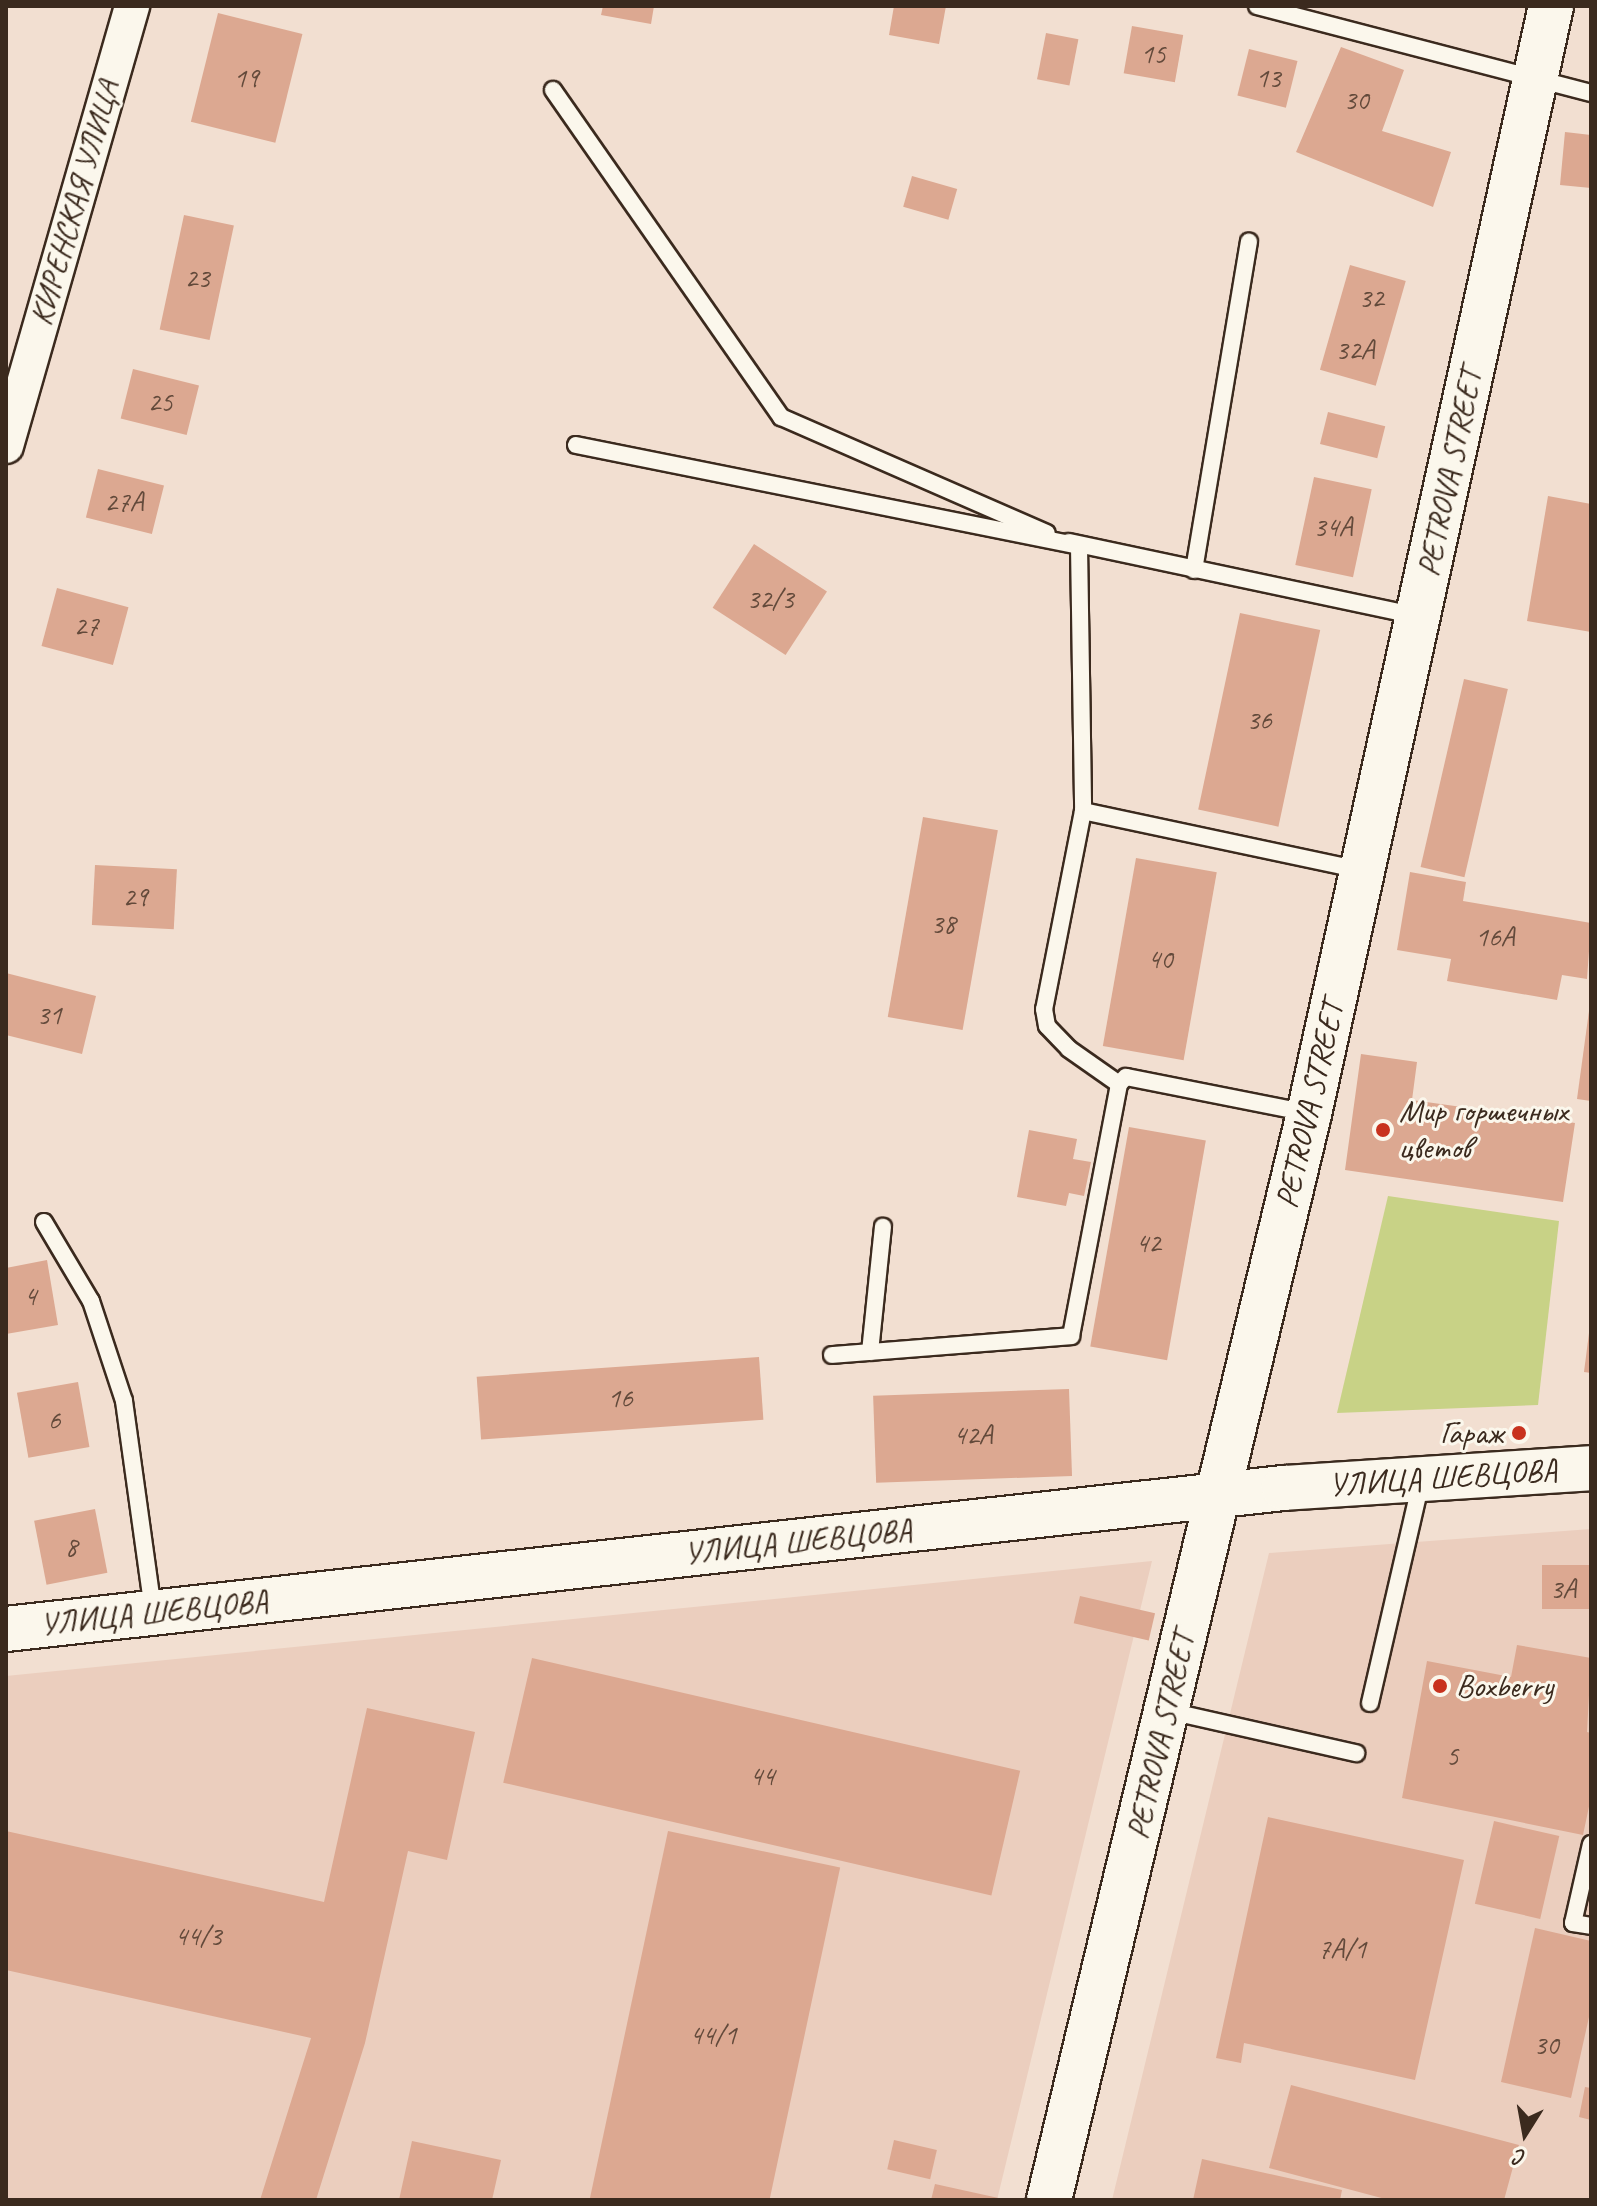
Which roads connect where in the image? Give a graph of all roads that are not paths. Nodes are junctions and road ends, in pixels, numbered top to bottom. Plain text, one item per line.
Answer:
1 (132, 6) edge
2 (1257, 6) edge
3 (1551, 6) edge
4 (1536, 78) junction
5 (553, 90) dead end
6 (1591, 93) edge
7 (1249, 242) dead end
8 (576, 445) dead end
9 (6, 446) edge
10 (1079, 546) junction
11 (1194, 570) junction
12 (1419, 616) junction
13 (1083, 811) junction
14 (1363, 870) junction
15 (1119, 1084) junction
16 (1309, 1114) junction
17 (44, 1222) dead end
18 (883, 1227) dead end
19 (870, 1352) junction
20 (832, 1355) dead end
21 (1591, 1468) edge
22 (1421, 1480) junction
23 (1218, 1495) junction
24 (153, 1613) junction
25 (6, 1629) edge
26 (1370, 1703) dead end
27 (1167, 1711) junction
28 (1356, 1753) dead end
29 (1591, 1844) edge
30 (1591, 1926) edge
31 (1049, 2200) edge

1 - 9 street, КИРЕНСКАЯ УЛИЦА
2 - 4 lane
3 - 4 street, PETROVA STREET
4 - 6 lane
4 - 12 street, PETROVA STREET
5 - 10 lane
7 - 11 lane
8 - 10 lane
10 - 11 lane
10 - 13 lane
11 - 12 lane
12 - 14 street, PETROVA STREET
13 - 14 lane
13 - 15 lane
14 - 16 street, PETROVA STREET
15 - 16 lane
15 - 19 lane
16 - 23 street, PETROVA STREET
17 - 24 lane
18 - 19 lane
19 - 20 lane
21 - 22 street, УЛИЦА ШЕВЦОВА
22 - 23 street, УЛИЦА ШЕВЦОВА
22 - 26 lane
23 - 24 street, УЛИЦА ШЕВЦОВА
23 - 27 street, PETROVA STREET
24 - 25 street, УЛИЦА ШЕВЦОВА
27 - 28 lane
27 - 31 street, PETROVA STREET
29 - 30 lane

